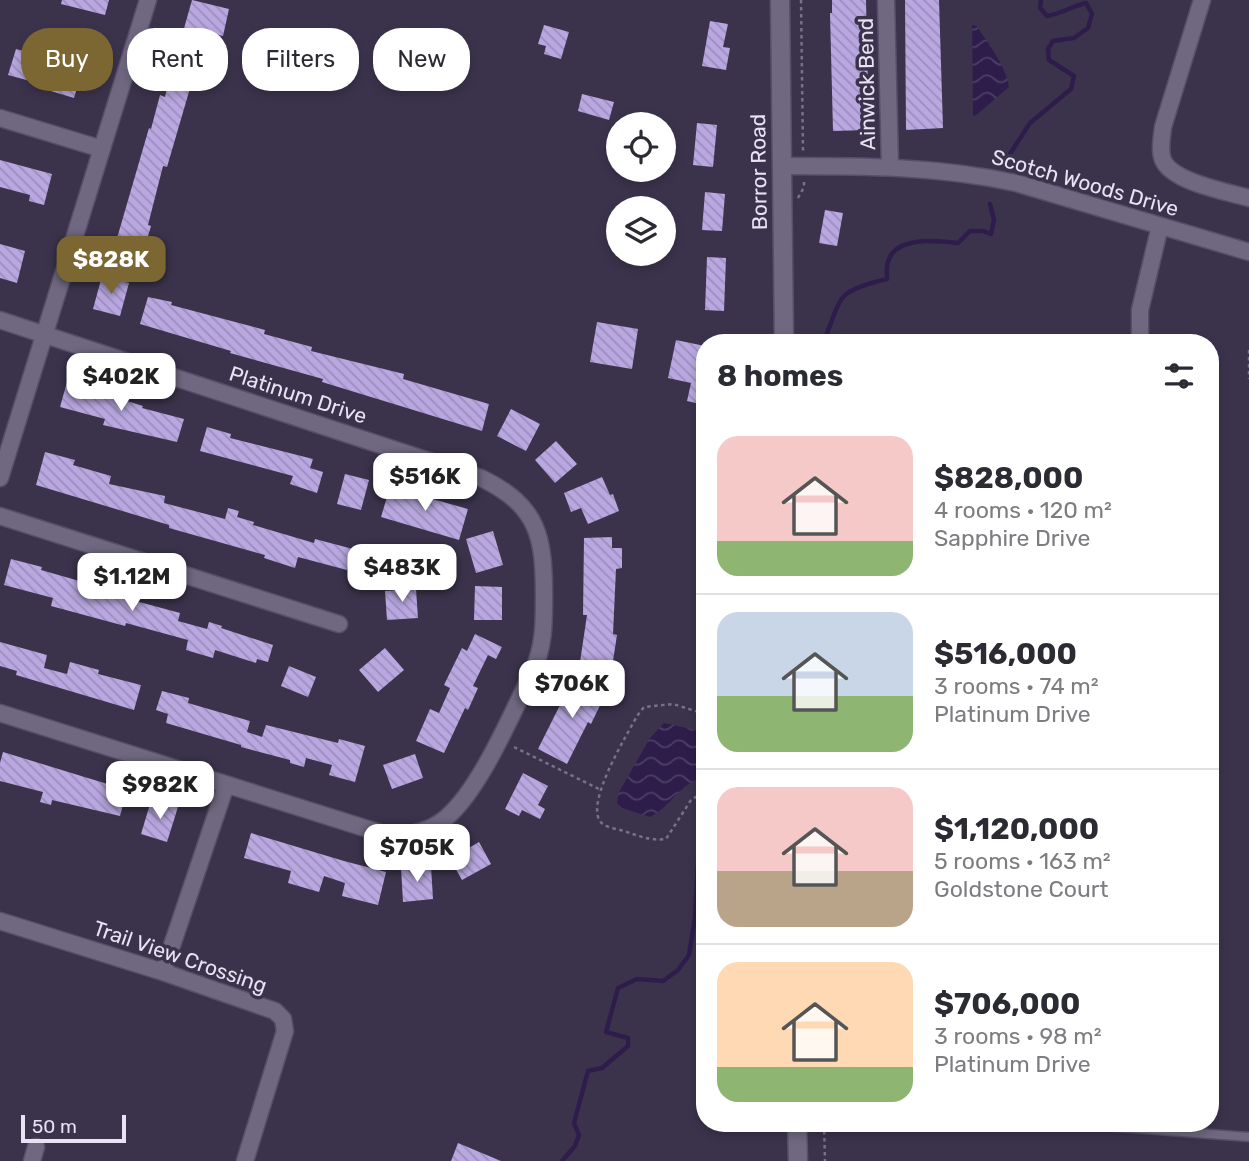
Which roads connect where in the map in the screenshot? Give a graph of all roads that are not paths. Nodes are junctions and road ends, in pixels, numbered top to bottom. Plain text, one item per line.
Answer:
1 (148, 0) edge
2 (780, 0) edge
3 (886, 0) edge
4 (1202, 0) edge
5 (0, 118) edge
6 (102, 149) junction
7 (781, 166) junction
8 (890, 167) junction
9 (1249, 198) edge
10 (1160, 226) junction
11 (1249, 252) edge
12 (0, 320) edge
13 (784, 334) edge
14 (1140, 334) edge
15 (46, 335) junction
16 (0, 478) edge
17 (0, 516) edge
18 (339, 624) dead end
19 (0, 713) edge
20 (226, 785) junction
21 (0, 921) edge
22 (163, 972) junction
23 (797, 1132) edge
24 (1184, 1132) edge
25 (1249, 1137) edge
26 (245, 1161) edge
27 (798, 1161) edge

1 - 6 street
2 - 7 street, Borror Road
3 - 8 street, Ainwick Bend
4 - 9 street
5 - 6 street
6 - 15 street
7 - 8 street, Scotch Woods Drive
7 - 13 street, Borror Road
8 - 10 street, Scotch Woods Drive
10 - 11 street, Scotch Woods Drive
10 - 14 street
12 - 15 street, Platinum Drive
15 - 16 street
15 - 20 street, Platinum Drive
17 - 18 street
19 - 20 street, Platinum Drive
20 - 22 street
21 - 22 street, Trail View Crossing
22 - 26 street, Trail View Crossing
23 - 27 street
24 - 25 lane

